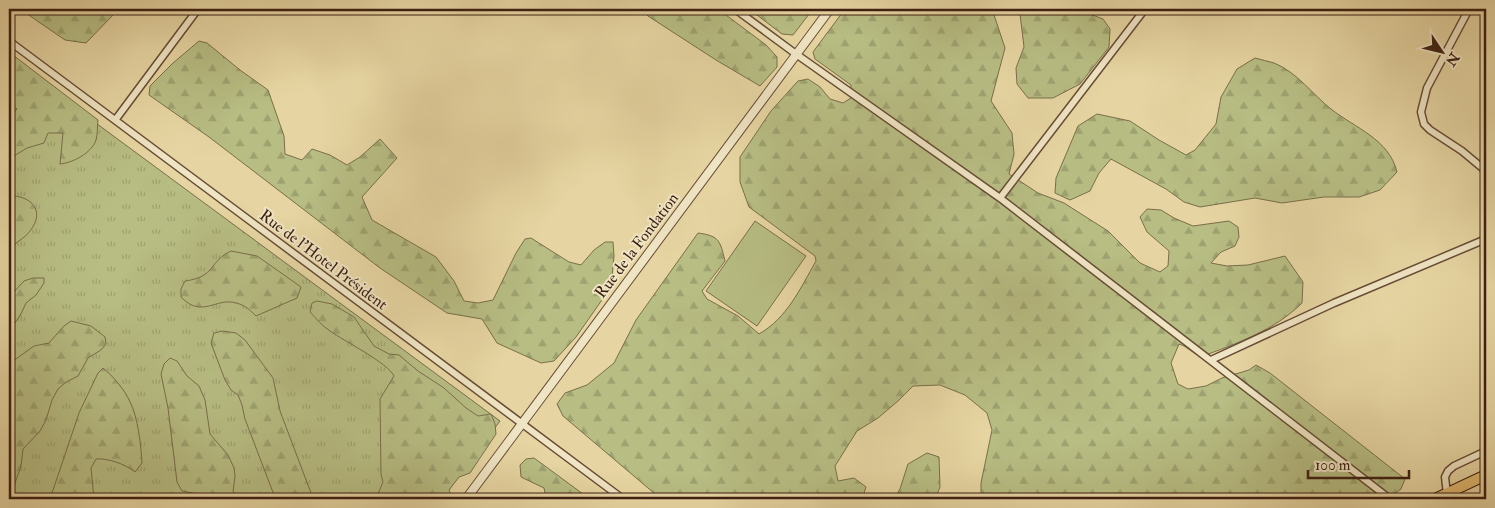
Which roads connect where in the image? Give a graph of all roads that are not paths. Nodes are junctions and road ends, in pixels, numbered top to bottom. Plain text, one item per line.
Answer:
1 (198, 9) edge
2 (735, 9) edge
3 (830, 9) edge
4 (1145, 9) edge
5 (1469, 9) edge
6 (9, 41) edge
7 (796, 54) junction
8 (116, 120) junction
9 (1486, 171) edge
10 (1000, 198) junction
11 (1486, 239) edge
12 (1211, 360) junction
13 (521, 424) junction
14 (1486, 451) edge
15 (1486, 475) edge
16 (1449, 496) edge
17 (1486, 497) edge
18 (466, 499) edge
19 (623, 499) edge
20 (1390, 499) edge
21 (1435, 499) edge
22 (1481, 499) edge

1 - 8 street
2 - 7 street
3 - 7 street, Rue de la Fondation
4 - 10 street
5 - 9 street
6 - 8 street, Rue de l'Hotel Président
7 - 10 street
7 - 13 street, Rue de la Fondation
8 - 13 street, Rue de l'Hotel Président
10 - 12 street
11 - 12 street
12 - 20 street
13 - 18 street, Rue de la Fondation
13 - 19 street, Rue de l'Hotel Président
14 - 16 street
15 - 16 highway
16 - 21 highway
17 - 22 street

